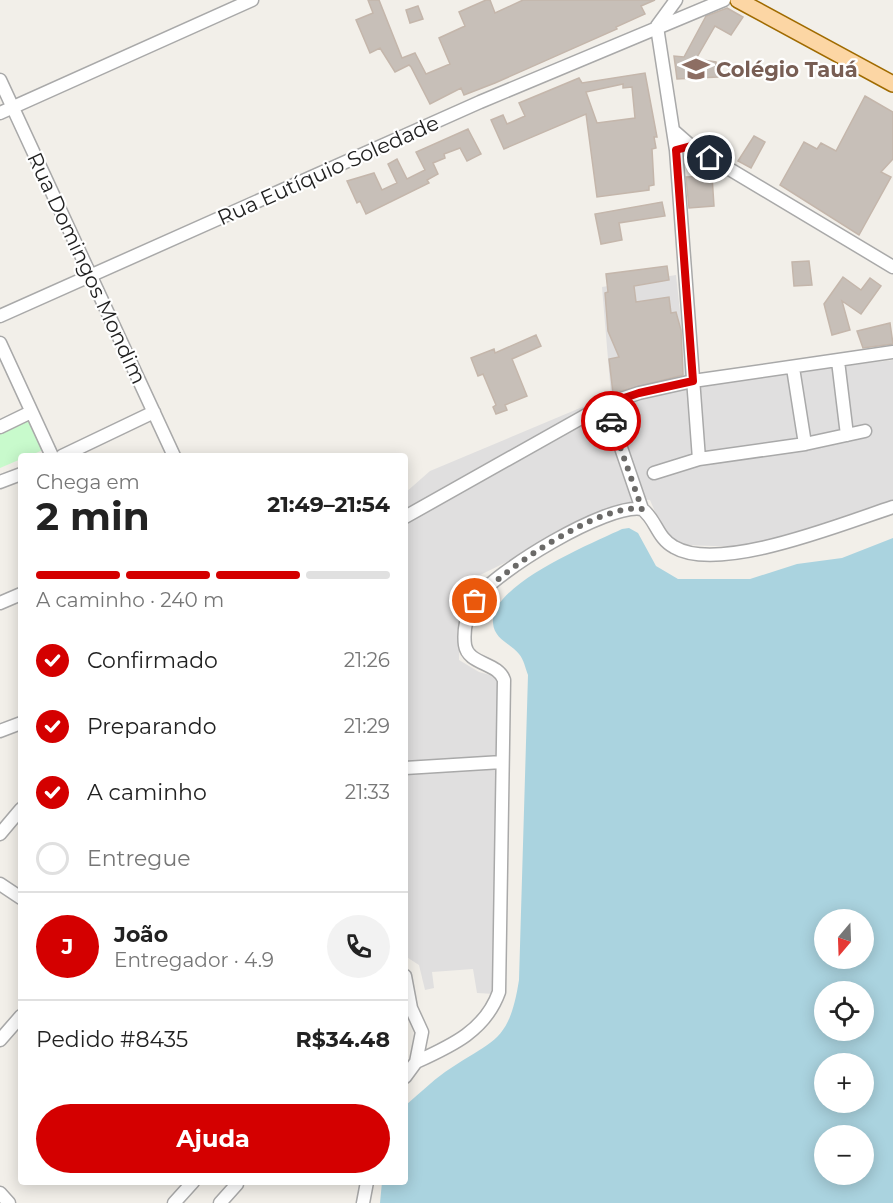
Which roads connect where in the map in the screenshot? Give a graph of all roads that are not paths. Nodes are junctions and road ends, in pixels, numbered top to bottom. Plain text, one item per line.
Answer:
1 (252, 0) edge
2 (676, 0) edge
3 (724, 0) edge
4 (738, 0) edge
5 (657, 27) junction
6 (0, 80) edge
7 (893, 84) edge
8 (13, 108) junction
9 (0, 113) edge
10 (675, 132) junction
11 (691, 146) junction
12 (676, 150) junction
13 (893, 267) edge
14 (91, 276) junction
15 (0, 316) edge
16 (0, 343) edge
17 (893, 352) edge
18 (838, 360) junction
19 (793, 368) junction
20 (693, 381) junction
21 (606, 404) junction
22 (32, 412) junction
23 (154, 412) junction
24 (0, 427) edge
25 (865, 431) dead end
26 (847, 435) junction
27 (805, 444) junction
28 (51, 453) edge
29 (68, 453) edge
30 (173, 453) edge
31 (699, 459) junction
32 (654, 473) dead end
33 (18, 475) edge
34 (0, 482) edge
35 (893, 507) edge
36 (642, 509) junction
37 (408, 515) edge
38 (18, 595) edge
39 (0, 603) edge
40 (18, 724) edge
41 (0, 731) edge
42 (502, 762) junction
43 (408, 768) edge
44 (18, 812) edge
45 (0, 834) edge
46 (0, 884) edge
47 (18, 896) edge
48 (408, 1005) edge
49 (18, 1019) edge
50 (0, 1040) edge
51 (417, 1062) junction
52 (408, 1073) edge
53 (190, 1185) edge
54 (236, 1185) edge
55 (366, 1185) edge
56 (0, 1193) edge
57 (9, 1203) edge
58 (174, 1203) edge
59 (220, 1203) edge
60 (363, 1203) edge

1 - 8 street
2 - 5 street
3 - 5 street, Rua Eutíquio Soledade
4 - 7 main road
5 - 10 street
5 - 14 street, Rua Eutíquio Soledade
6 - 8 street, Rua Domingos Mondim
8 - 9 street
8 - 14 street, Rua Domingos Mondim
10 - 11 street
10 - 12 street
11 - 12 street
11 - 13 street
12 - 20 street
14 - 15 street, Rua Eutíquio Soledade
14 - 23 street, Rua Domingos Mondim
16 - 22 street
17 - 18 street
18 - 19 street
18 - 26 street
19 - 20 street
19 - 27 street
20 - 21 street
20 - 31 street
21 - 36 street
21 - 37 street
22 - 24 street
22 - 28 street
23 - 29 street
23 - 30 street, Rua Domingos Mondim
25 - 26 street
26 - 27 street
27 - 31 street
31 - 32 street
33 - 34 street
35 - 36 street
36 - 42 street
38 - 39 street
40 - 41 street
42 - 43 street
42 - 51 street
44 - 45 street
46 - 47 street
48 - 51 street
49 - 50 street
51 - 52 street
53 - 58 street
54 - 59 street
55 - 60 street
56 - 57 street

